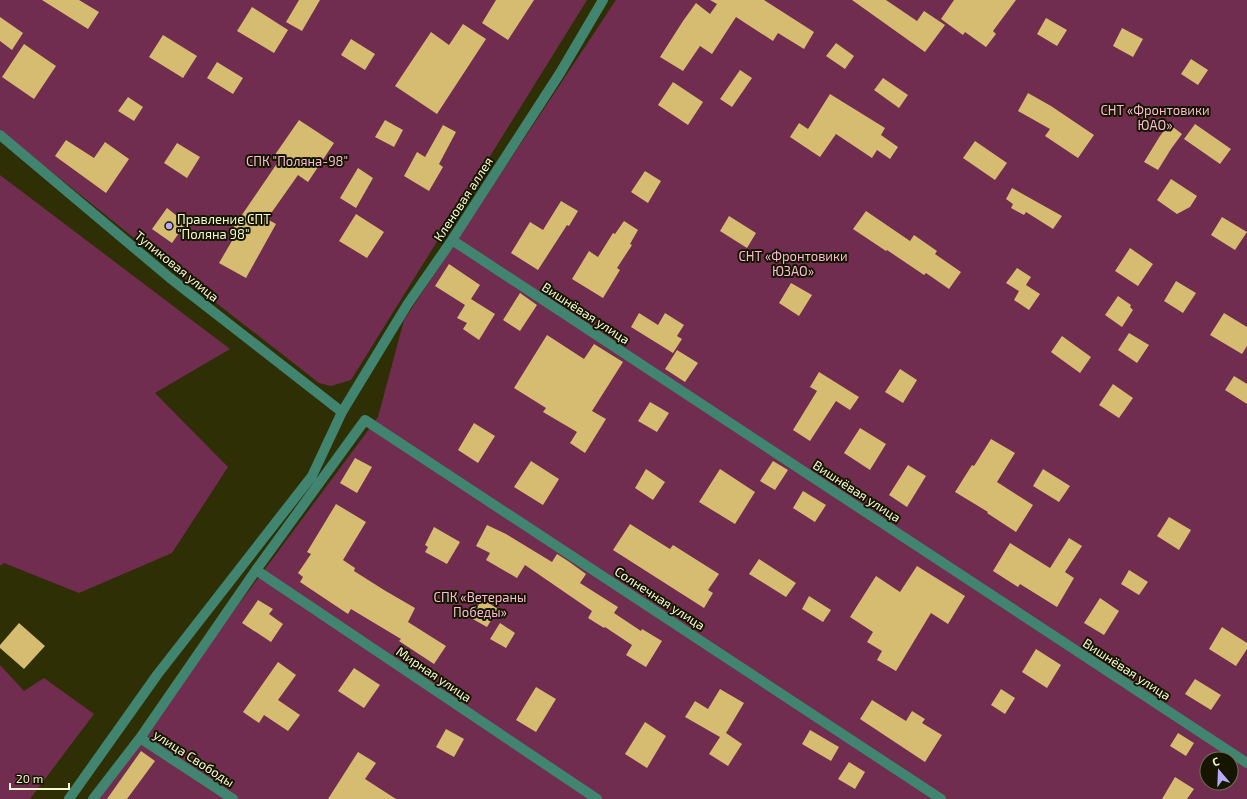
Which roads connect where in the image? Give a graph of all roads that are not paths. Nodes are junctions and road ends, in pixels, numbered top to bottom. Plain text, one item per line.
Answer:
1 (603, 0) edge
2 (0, 135) edge
3 (452, 240) junction
4 (342, 412) junction
5 (256, 570) junction
6 (140, 738) junction
7 (1247, 763) edge
8 (69, 799) edge
9 (93, 799) edge
10 (233, 799) edge
11 (597, 799) edge
12 (941, 799) edge

1 - 3 street, Кленовая аллея
2 - 4 street, Тупиковая улица
3 - 4 street, Кленовая аллея
3 - 7 street, Вишнёвая улица
4 - 8 street, Кленовая аллея
5 - 6 street
5 - 11 street, Мирная улица
5 - 12 street, Солнечная улица
6 - 9 street
6 - 10 street, улица Свободы

